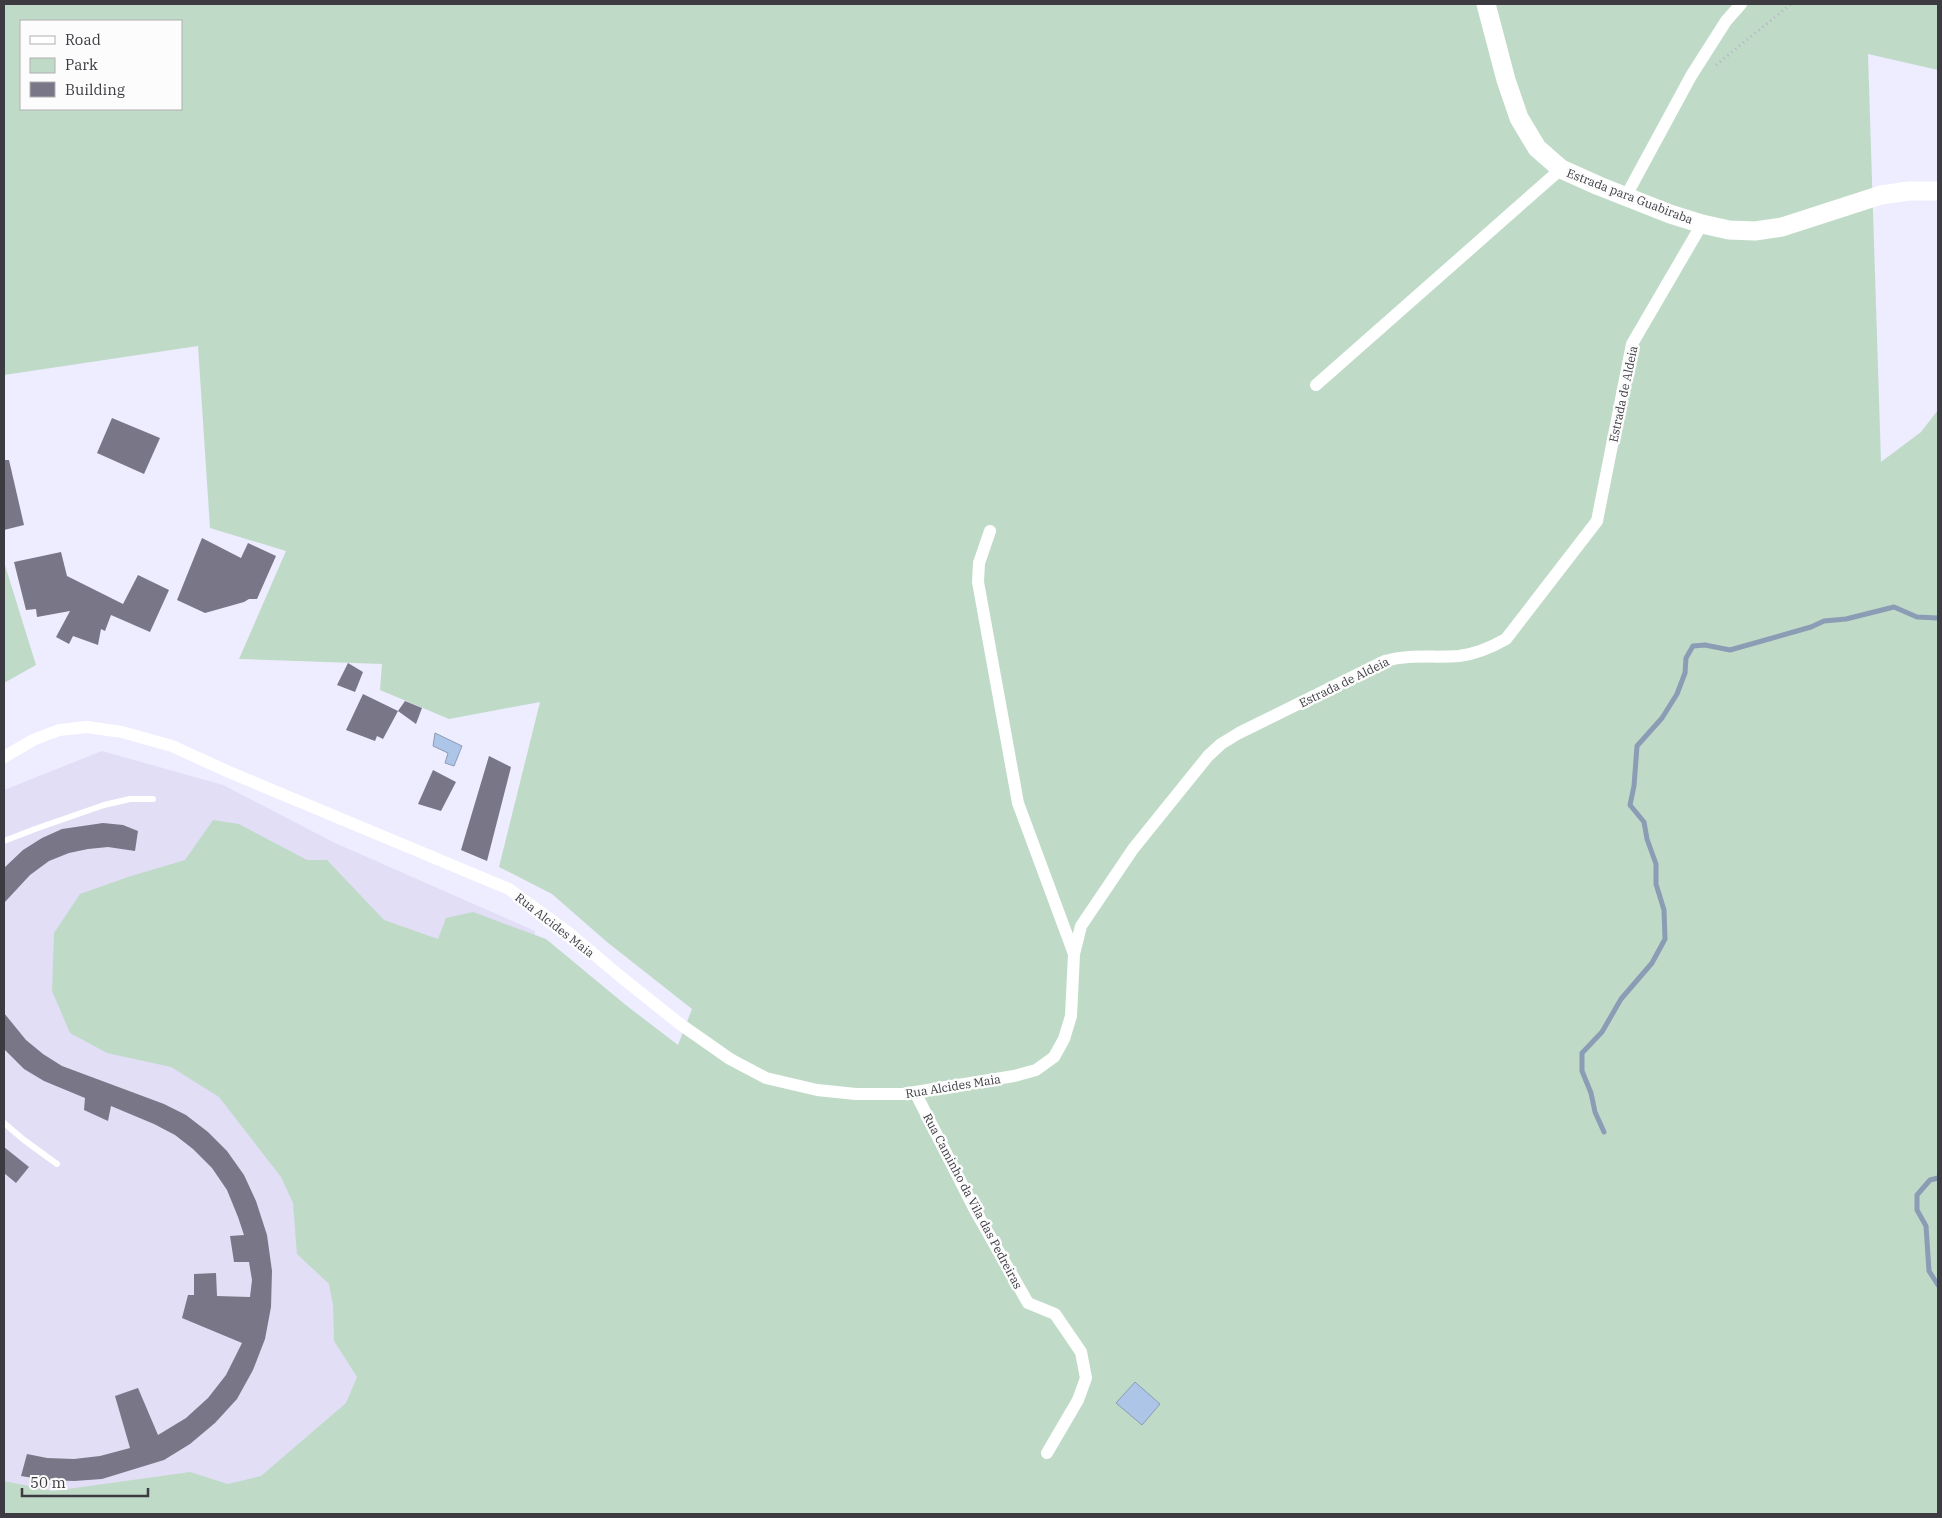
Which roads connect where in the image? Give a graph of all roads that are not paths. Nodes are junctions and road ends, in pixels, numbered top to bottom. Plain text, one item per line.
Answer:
1 (1486, 4) edge
2 (1740, 4) edge
3 (1561, 169) junction
4 (1938, 191) edge
5 (1626, 196) junction
6 (1702, 224) junction
7 (1316, 385) dead end
8 (990, 532) dead end
9 (4, 757) edge
10 (153, 799) dead end
11 (4, 841) edge
12 (1074, 954) junction
13 (1071, 1016) joint
14 (915, 1092) junction
15 (4, 1123) edge
16 (57, 1164) dead end
17 (1046, 1453) dead end

1 - 3 main road, Estrada para Guabiraba
2 - 5 street
3 - 5 main road, Estrada para Guabiraba
3 - 7 street
4 - 6 main road, Estrada para Guabiraba
5 - 6 main road, Estrada para Guabiraba
6 - 12 street, Estrada de Aldeia
8 - 12 street
9 - 14 street, Rua Alcides Maia
10 - 11 lane
12 - 13 street, Estrada de Aldeia
13 - 14 street, Rua Alcides Maia
14 - 17 street, Rua Caminho da Vila das Pedreiras
15 - 16 lane

